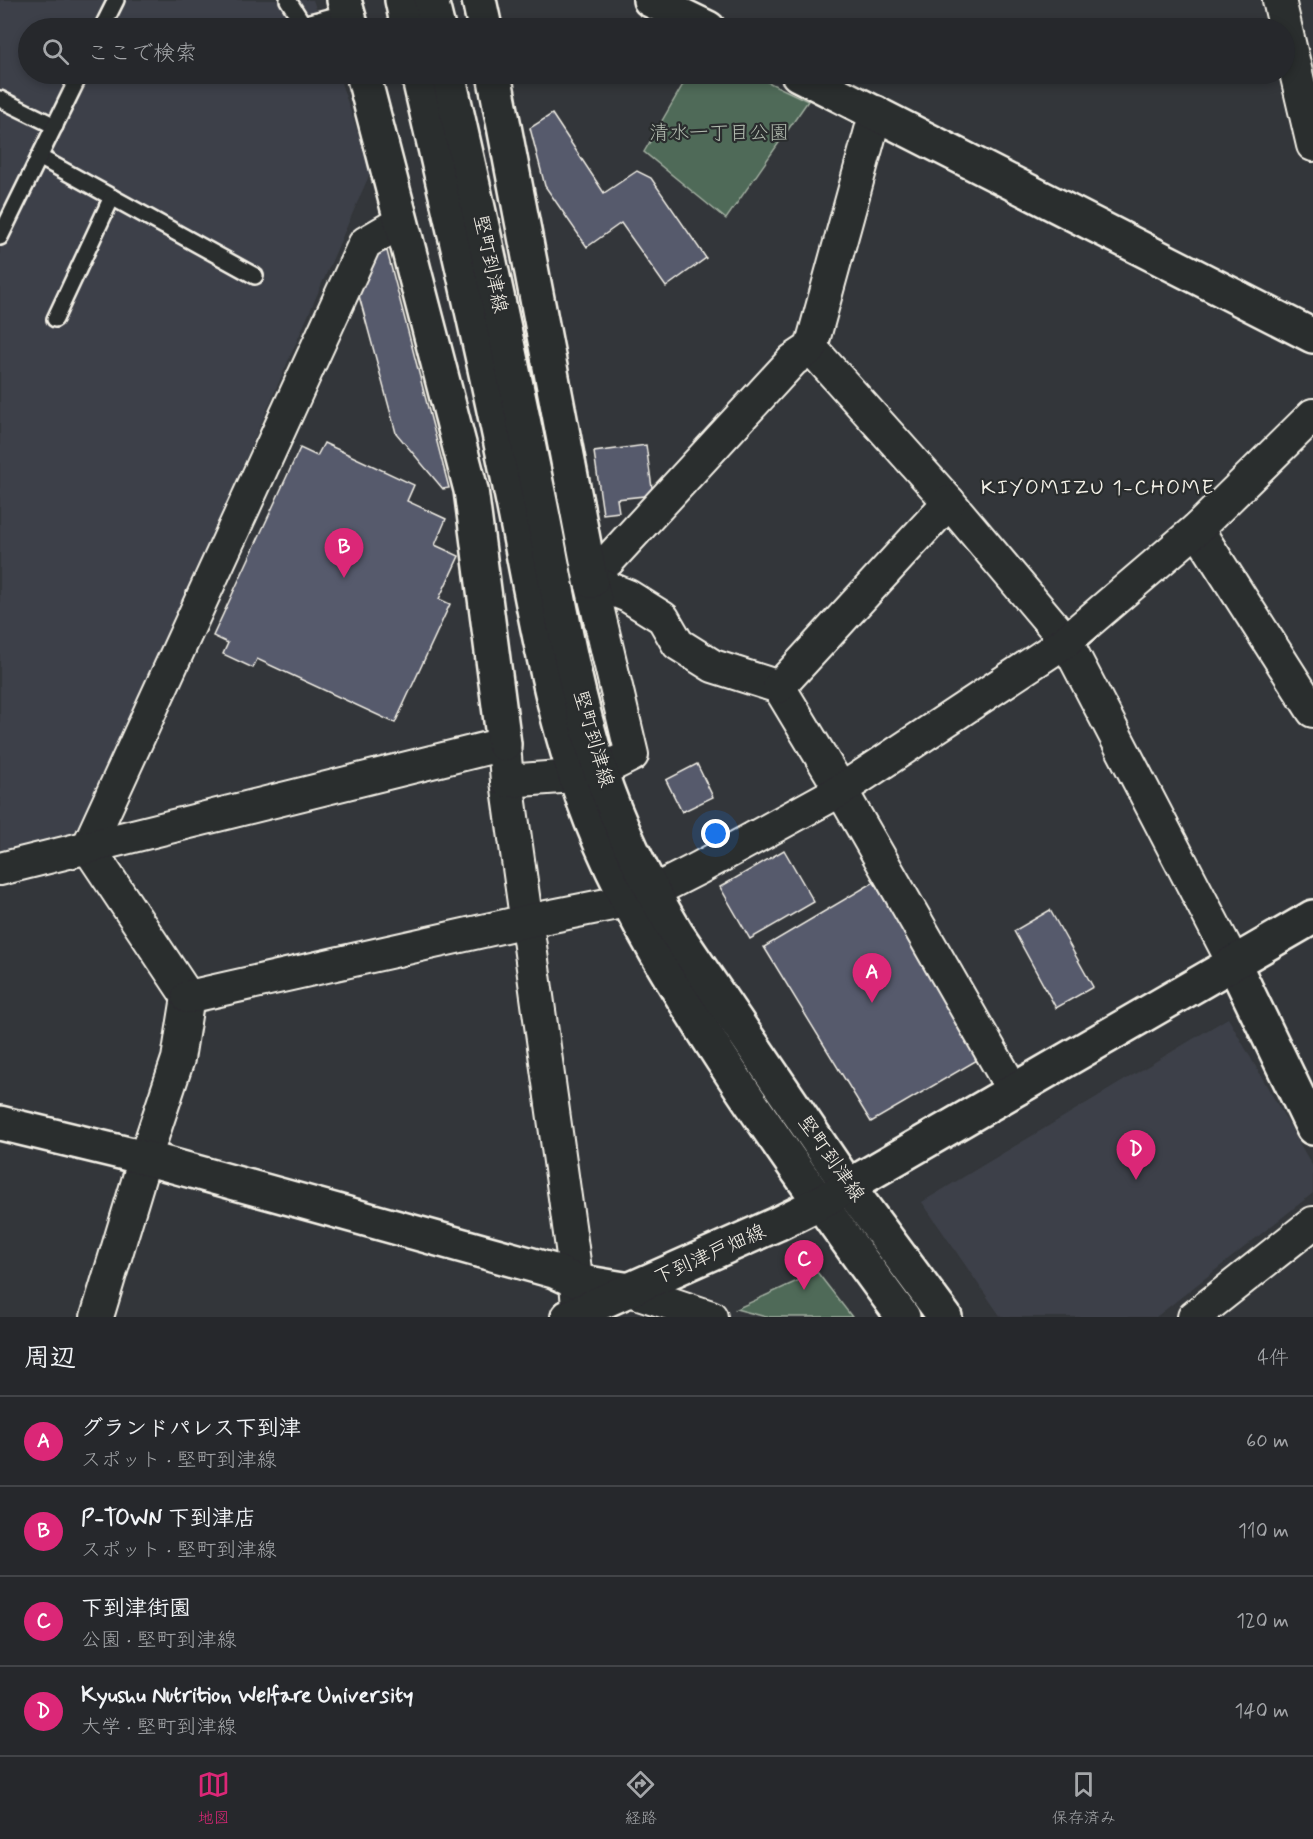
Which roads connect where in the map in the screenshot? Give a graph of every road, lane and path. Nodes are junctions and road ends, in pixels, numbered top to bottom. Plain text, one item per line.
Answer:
1 (116, 0) edge
2 (288, 0) edge
3 (402, 0) edge
4 (431, 0) edge
5 (480, 0) edge
6 (650, 0) edge
7 (1279, 0) edge
8 (348, 14) edge
9 (107, 18) edge
10 (299, 18) edge
11 (330, 18) edge
12 (406, 18) edge
13 (436, 18) edge
14 (483, 18) edge
15 (687, 18) edge
16 (1283, 18) edge
17 (1295, 68) edge
18 (75, 84) edge
19 (366, 84) edge
20 (421, 84) edge
21 (450, 84) edge
22 (496, 84) edge
23 (819, 84) edge
24 (0, 99) edge
25 (876, 112) junction
26 (55, 126) junction
27 (1313, 145) edge
28 (39, 157) junction
29 (112, 197) junction
30 (401, 222) junction
31 (0, 237) edge
32 (255, 276) dead end
33 (55, 319) dead end
34 (1313, 336) edge
35 (811, 348) junction
36 (1313, 415) edge
37 (516, 452) junction
38 (949, 502) junction
39 (1197, 530) junction
40 (590, 574) junction
41 (1066, 641) junction
42 (778, 687) junction
43 (1313, 711) edge
44 (504, 744) junction
45 (587, 773) junction
46 (507, 781) junction
47 (841, 790) junction
48 (88, 847) junction
49 (0, 869) edge
50 (639, 897) junction
51 (1313, 917) edge
52 (527, 921) junction
53 (1233, 962) junction
54 (188, 997) junction
55 (1013, 1090) junction
56 (0, 1123) edge
57 (1313, 1128) edge
58 (145, 1158) junction
59 (848, 1186) junction
60 (819, 1203) junction
61 (1313, 1223) edge
62 (630, 1290) junction
63 (576, 1307) edge
64 (97, 1317) edge
65 (711, 1317) edge
66 (903, 1317) edge
67 (945, 1317) edge
68 (1195, 1317) edge

1 - 9 lane
2 - 10 lane
3 - 12 street
4 - 13 street
5 - 14 street
6 - 15 street
7 - 16 street
8 - 11 lane
17 - 27 street
18 - 26 lane
19 - 30 street
20 - 37 street, 堅町到津線
21 - 37 street, 堅町到津線
22 - 40 street
23 - 25 street
24 - 26 lane
25 - 34 street
25 - 35 street
26 - 28 lane
28 - 29 lane
28 - 31 lane
29 - 32 lane
29 - 33 lane
30 - 44 street
30 - 48 street
35 - 38 street
35 - 40 street
36 - 39 street
37 - 45 street, 堅町到津線
38 - 41 street
38 - 42 street
39 - 41 street
39 - 43 street
40 - 42 street
40 - 45 street
41 - 47 street
41 - 53 street
42 - 47 street
44 - 46 street
44 - 48 street
45 - 46 street
45 - 50 street, 堅町到津線
46 - 52 street
47 - 50 street
47 - 55 street
48 - 49 street
48 - 54 street
50 - 52 street
50 - 59 street, 堅町到津線
50 - 60 street, 堅町到津線
51 - 53 street, 下到津戸畑線
52 - 54 street
52 - 63 street
53 - 55 street, 下到津戸畑線
53 - 57 street
54 - 58 street
55 - 59 street, 下到津戸畑線
56 - 58 street
58 - 63 street
58 - 64 street
59 - 60 street, 下到津戸畑線
59 - 67 street, 堅町到津線
60 - 62 street, 下到津戸畑線
60 - 66 street, 堅町到津線
61 - 68 street
62 - 63 street
62 - 65 street

